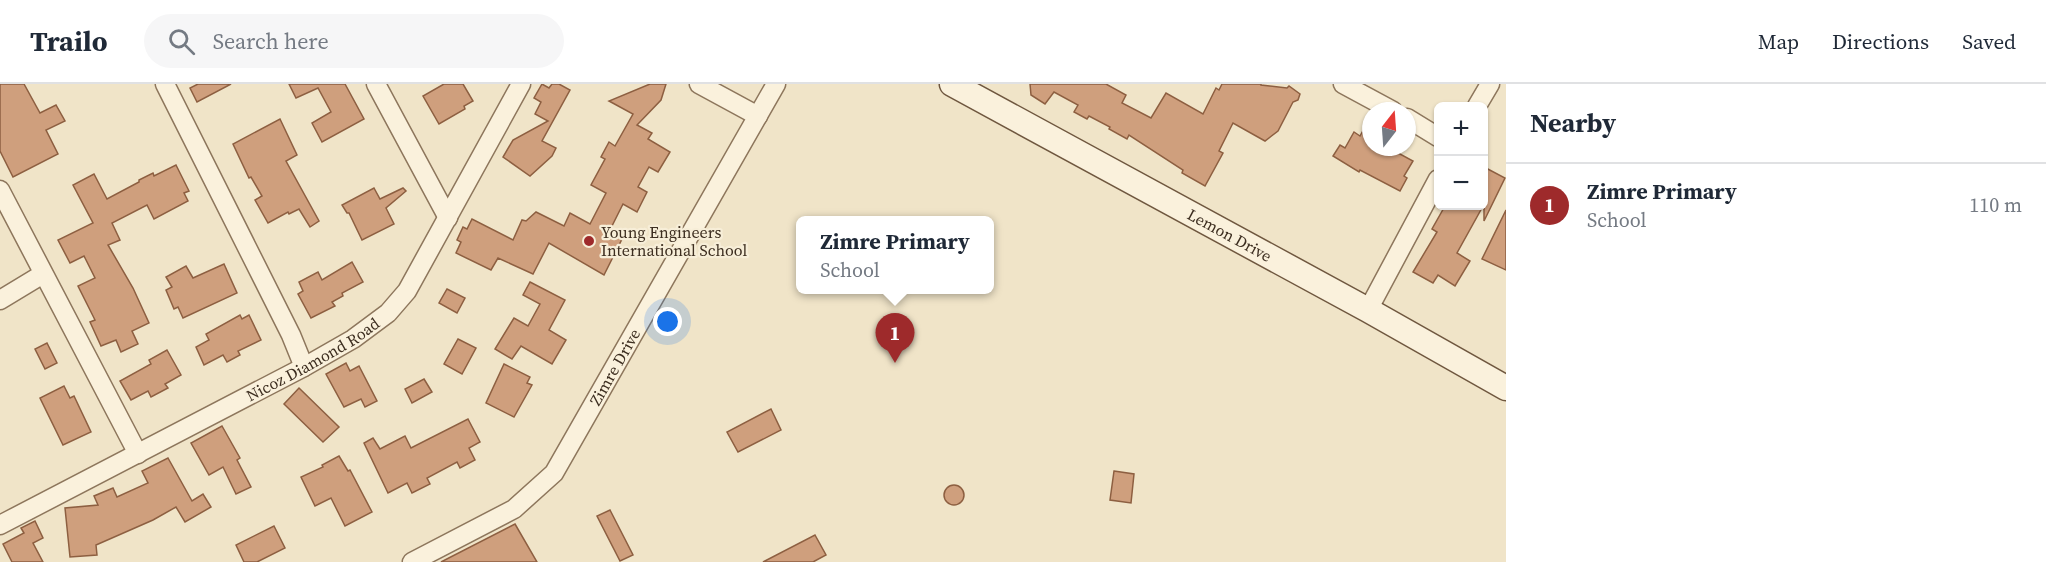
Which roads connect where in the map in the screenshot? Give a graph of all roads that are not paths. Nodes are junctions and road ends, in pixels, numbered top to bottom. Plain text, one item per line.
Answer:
1 (165, 84) edge
2 (376, 84) edge
3 (521, 84) edge
4 (699, 84) edge
5 (776, 84) edge
6 (952, 84) edge
7 (1343, 84) edge
8 (1490, 84) edge
9 (1376, 102) edge
10 (1480, 102) edge
11 (758, 116) junction
12 (1416, 124) edge
13 (1434, 135) edge
14 (1434, 186) edge
15 (0, 190) edge
16 (448, 218) junction
17 (43, 274) junction
18 (0, 300) edge
19 (1368, 310) junction
20 (304, 368) junction
21 (1505, 386) edge
22 (138, 454) junction
23 (0, 525) edge
24 (412, 562) edge

1 - 20 street
2 - 16 street
3 - 16 street, Nicoz Diamond Road
4 - 11 street
5 - 11 street, Zimre Drive
6 - 19 street, Lemon Drive
7 - 9 street
8 - 10 street
11 - 24 street, Zimre Drive
12 - 13 street
14 - 19 street
15 - 17 street
16 - 20 street, Nicoz Diamond Road
17 - 18 street
17 - 22 street
19 - 21 street, Lemon Drive
20 - 22 street, Nicoz Diamond Road
22 - 23 street, Nicoz Diamond Road

